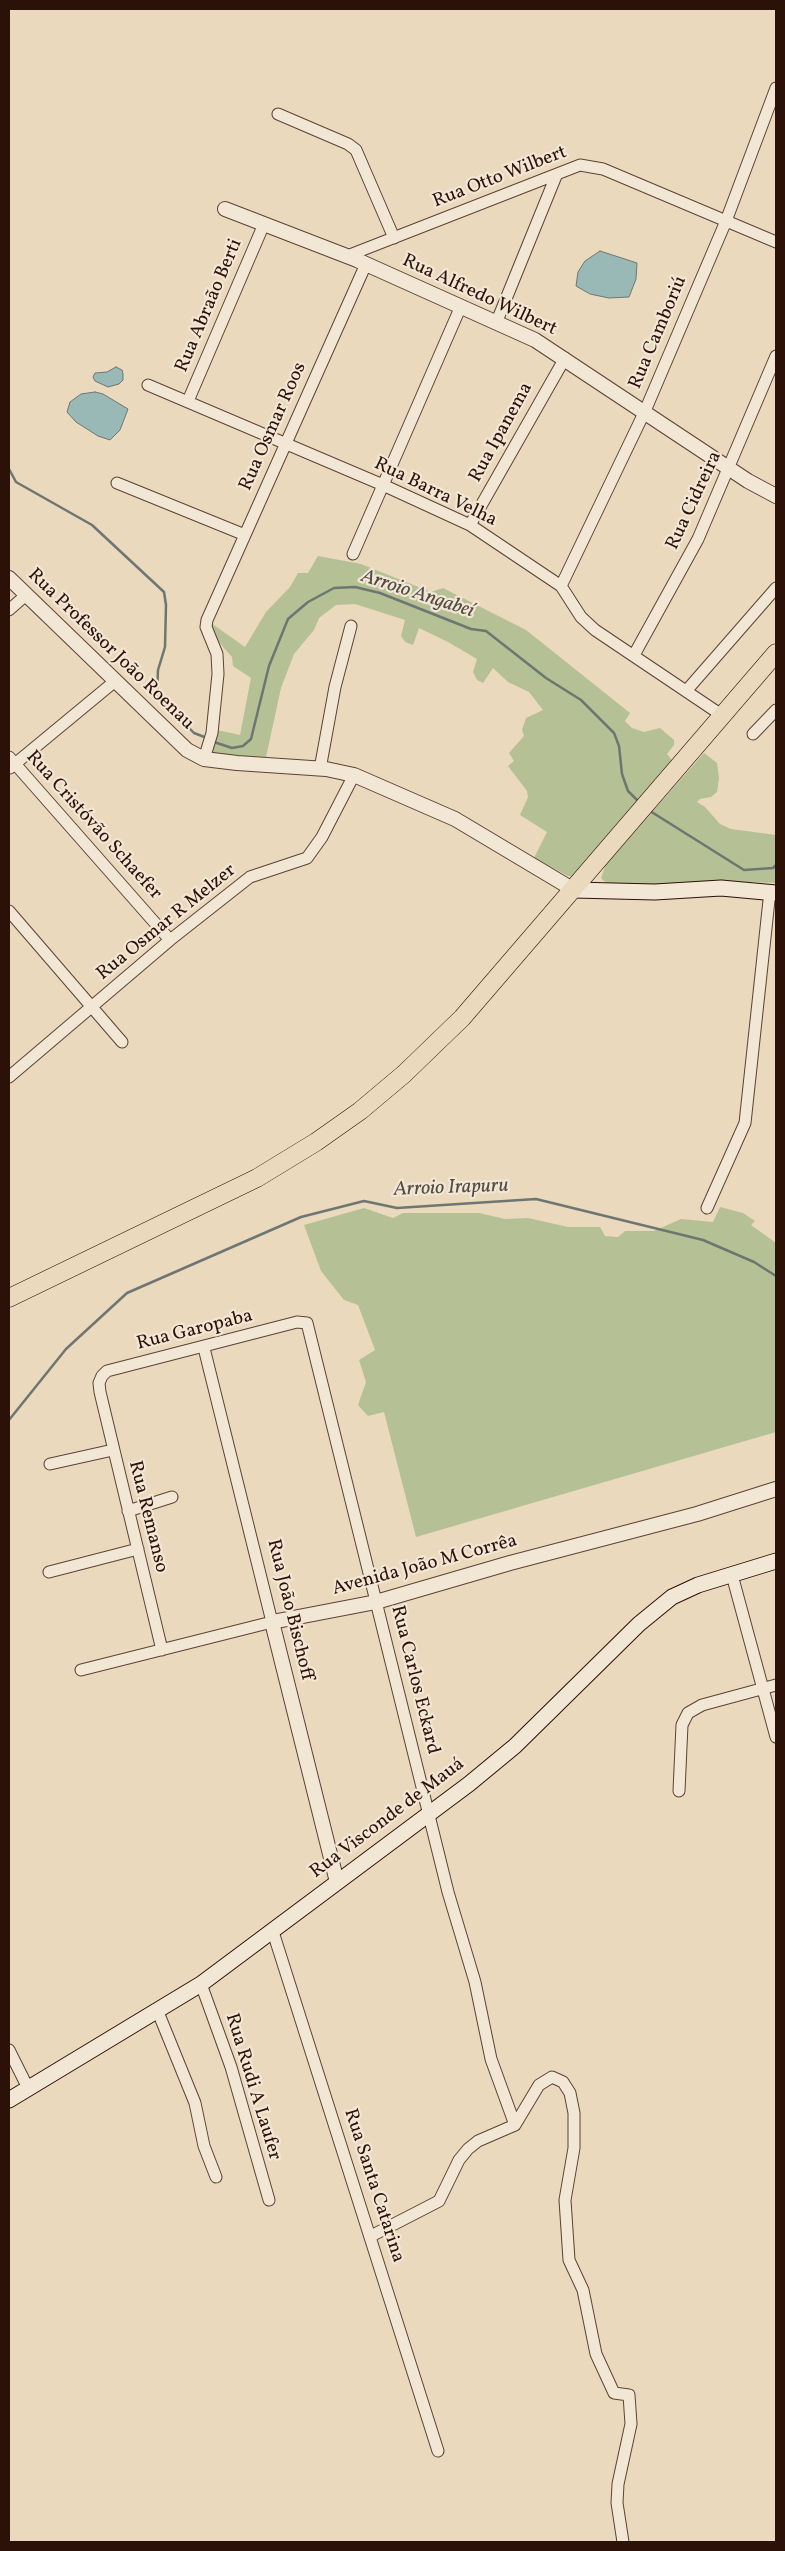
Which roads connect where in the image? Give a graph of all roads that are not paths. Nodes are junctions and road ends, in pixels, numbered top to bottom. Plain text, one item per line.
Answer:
1 (776, 88) edge
2 (278, 114) dead end
3 (556, 176) junction
4 (225, 209) dead end
5 (726, 221) junction
6 (264, 224) junction
7 (394, 238) junction
8 (776, 242) edge
9 (347, 256) junction
10 (366, 264) junction
11 (461, 306) junction
12 (497, 321) junction
13 (776, 356) edge
14 (565, 358) junction
15 (148, 385) dead end
16 (188, 402) junction
17 (645, 411) junction
18 (285, 443) junction
19 (730, 468) junction
20 (117, 482) dead end
21 (383, 485) junction
22 (776, 496) edge
23 (470, 525) junction
24 (245, 535) junction
25 (353, 554) dead end
26 (9, 578) edge
27 (561, 586) junction
28 (776, 588) edge
29 (26, 595) junction
30 (9, 610) edge
31 (351, 626) dead end
32 (776, 653) edge
33 (634, 655) junction
34 (114, 682) junction
35 (687, 690) junction
36 (776, 710) edge
37 (723, 716) junction
38 (753, 734) dead end
39 (206, 752) junction
40 (11, 763) edge
41 (320, 769) junction
42 (354, 775) junction
43 (574, 890) junction
44 (773, 892) edge
45 (9, 911) edge
46 (170, 940) junction
47 (92, 1008) junction
48 (122, 1042) dead end
49 (9, 1062) edge
50 (13, 1074) edge
51 (706, 1208) dead end
52 (9, 1298) edge
53 (310, 1328) joint
54 (204, 1348) junction
55 (100, 1392) joint
56 (113, 1450) junction
57 (50, 1464) dead end
58 (776, 1489) edge
59 (172, 1497) dead end
60 (128, 1510) junction
61 (138, 1549) junction
62 (776, 1561) edge
63 (49, 1572) dead end
64 (732, 1575) junction
65 (376, 1602) junction
66 (272, 1622) junction
67 (162, 1650) junction
68 (81, 1670) dead end
69 (776, 1685) edge
70 (764, 1688) junction
71 (776, 1737) edge
72 (680, 1791) dead end
73 (429, 1814) junction
74 (337, 1882) junction
75 (273, 1932) junction
76 (200, 1984) junction
77 (158, 2012) junction
78 (9, 2050) edge
79 (28, 2088) junction
80 (9, 2100) edge
81 (515, 2125) junction
82 (216, 2177) dead end
83 (269, 2200) dead end
84 (371, 2236) junction
85 (438, 2451) dead end
86 (624, 2542) edge

1 - 5 street, Rua Camboriú
2 - 7 street
3 - 5 street, Rua Otto Wilbert
3 - 7 street, Rua Otto Wilbert
3 - 12 street
4 - 6 street, Rua Alfredo Wilbert
5 - 8 street, Rua Otto Wilbert
5 - 17 street, Rua Camboriú
6 - 9 street, Rua Alfredo Wilbert
6 - 16 street, Rua Abraão Berti
7 - 9 street, Rua Otto Wilbert
9 - 10 street, Rua Alfredo Wilbert
10 - 11 street, Rua Alfredo Wilbert
10 - 18 street, Rua Osmar Roos
11 - 12 street, Rua Alfredo Wilbert
11 - 21 street
12 - 14 street, Rua Alfredo Wilbert
13 - 19 street, Rua Cidreira
14 - 17 street, Rua Alfredo Wilbert
14 - 23 street, Rua Ipanema
15 - 16 street, Rua Barra Velha
16 - 18 street, Rua Barra Velha
17 - 19 street, Rua Alfredo Wilbert
17 - 27 street, Rua Camboriú
18 - 21 street, Rua Barra Velha
18 - 24 street, Rua Osmar Roos
19 - 22 street, Rua Alfredo Wilbert
19 - 33 street, Rua Cidreira
20 - 24 street
21 - 23 street, Rua Barra Velha
21 - 25 street
23 - 27 street, Rua Barra Velha
24 - 39 street, Rua Osmar Roos
26 - 29 street, Rua Professor João Roenau
27 - 33 street, Rua Barra Velha
28 - 35 street
29 - 30 street
29 - 34 street, Rua Professor João Roenau
31 - 41 street
32 - 37 main road
33 - 35 street, Rua Barra Velha
34 - 39 street, Rua Professor João Roenau
34 - 40 street
35 - 37 street, Rua Barra Velha
36 - 38 street
37 - 43 main road
39 - 41 street, Rua Professor João Roenau
40 - 46 street, Rua Cristóvão Schaefer
41 - 42 street, Rua Professor João Roenau
42 - 43 street, Rua Professor João Roenau
42 - 46 street, Rua Osmar R Melzer
43 - 44 main road
43 - 52 main road
44 - 51 street
45 - 47 street
46 - 47 street, Rua Osmar R Melzer
47 - 48 street
47 - 50 street, Rua Osmar R Melzer
49 - 50 street
53 - 54 street, Rua Garopaba
53 - 65 street, Rua Carlos Eckard
54 - 55 street, Rua Garopaba
54 - 66 street, Rua João Bischoff
55 - 56 street, Rua Remanso
56 - 57 street
56 - 60 street, Rua Remanso
58 - 65 street, Avenida João M Corrêa
59 - 60 street
60 - 61 street, Rua Remanso
61 - 63 street
61 - 67 street, Rua Remanso
62 - 64 main road, Rua Visconde de Mauá
64 - 70 street
64 - 73 main road, Rua Visconde de Mauá
65 - 66 street, Avenida João M Corrêa
65 - 73 street, Rua Carlos Eckard
66 - 67 street, Avenida João M Corrêa
66 - 74 street, Rua João Bischoff
67 - 68 street, Avenida João M Corrêa
69 - 70 street
70 - 71 street
70 - 72 street
73 - 74 main road, Rua Visconde de Mauá
73 - 81 street, Rua Carlos Eckard
74 - 75 main road, Rua Visconde de Mauá
75 - 76 main road, Rua Visconde de Mauá
75 - 84 street, Rua Santa Catarina
76 - 77 main road, Rua Visconde de Mauá
76 - 83 street, Rua Rudi A Laufer
77 - 79 main road, Rua Visconde de Mauá
77 - 82 street
78 - 79 street
79 - 80 main road, Rua Visconde de Mauá
81 - 84 street
81 - 86 street
84 - 85 street, Rua Santa Catarina

